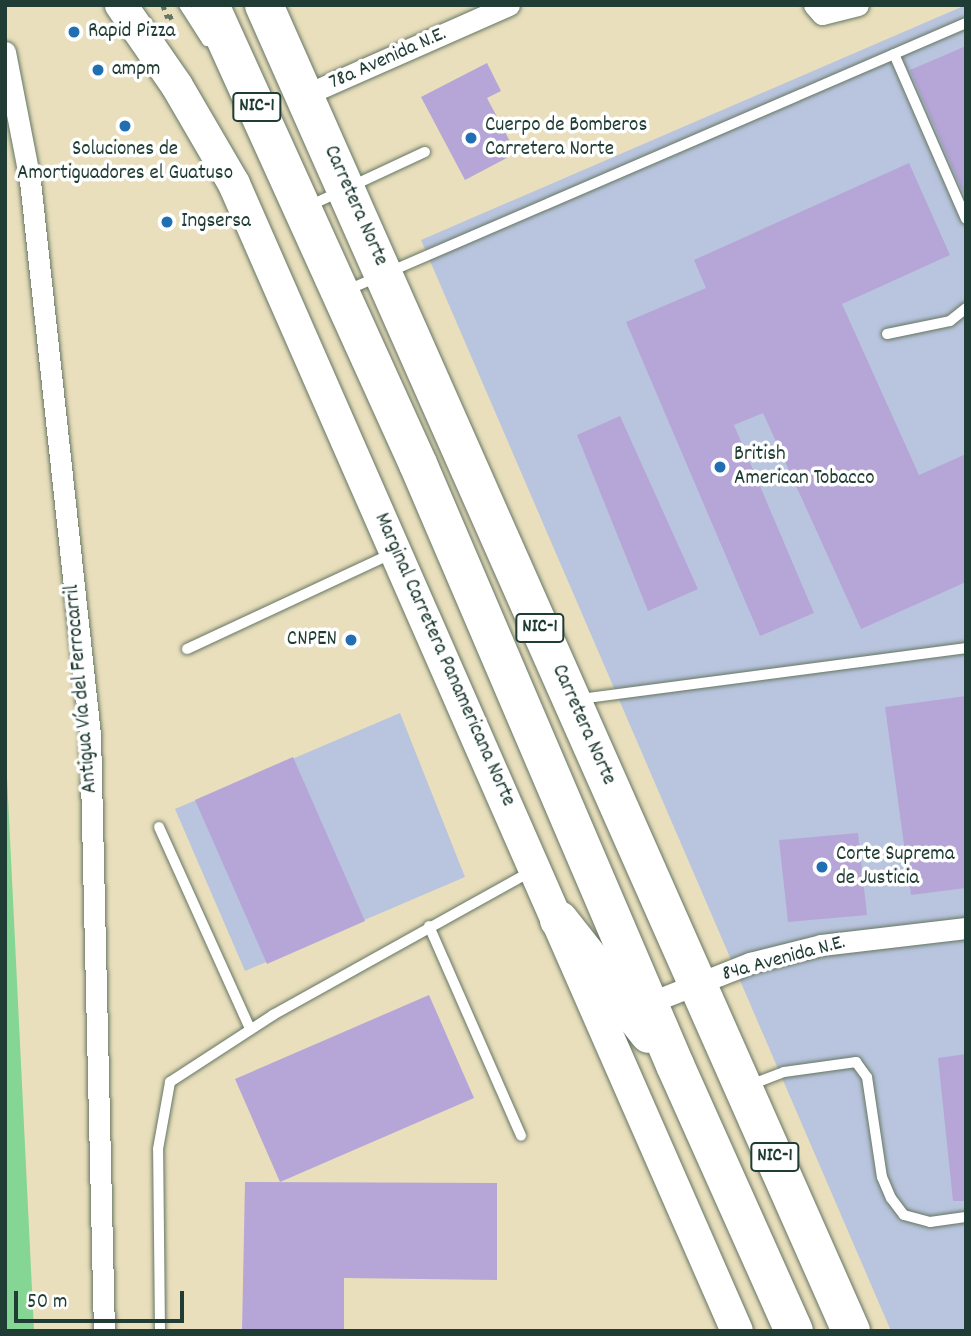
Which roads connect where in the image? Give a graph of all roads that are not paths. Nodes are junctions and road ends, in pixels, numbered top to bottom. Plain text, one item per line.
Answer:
1 (121, 5) edge
2 (184, 5) edge
3 (210, 5) edge
4 (264, 5) edge
5 (509, 5) edge
6 (858, 5) edge
7 (818, 9) edge
8 (966, 23) edge
9 (5, 52) edge
10 (894, 54) junction
11 (216, 55) dead end
12 (224, 67) dead end
13 (305, 95) junction
14 (276, 148) junction
15 (425, 152) dead end
16 (347, 189) junction
17 (303, 208) junction
18 (966, 219) edge
19 (384, 273) junction
20 (340, 293) junction
21 (966, 309) edge
22 (887, 334) dead end
23 (396, 551) junction
24 (966, 648) edge
25 (187, 649) dead end
26 (572, 700) junction
27 (159, 827) dead end
28 (536, 869) junction
29 (559, 920) junction
30 (429, 926) junction
31 (966, 928) edge
32 (699, 983) junction
33 (649, 1003) junction
34 (250, 1029) junction
35 (675, 1065) junction
36 (744, 1087) junction
37 (521, 1136) dead end
38 (966, 1217) edge
39 (104, 1331) edge
40 (160, 1331) edge
41 (737, 1331) edge
42 (794, 1331) edge
43 (851, 1331) edge

1 - 23 street, Marginal Carretera Panamericana Norte
2 - 11 lane
3 - 14 highway, NIC-1
4 - 13 highway, Carretera Norte / NIC-1
5 - 13 street, 78a Avenida N.E.
6 - 7 street
8 - 10 lane
9 - 39 street, Antigua Vía del Ferrocarril
10 - 18 lane
10 - 19 lane
12 - 14 lane
13 - 16 highway, Carretera Norte / NIC-1
14 - 17 highway, NIC-1
15 - 16 lane
16 - 17 lane
16 - 19 highway, Carretera Norte / NIC-1
17 - 20 highway, NIC-1
19 - 20 lane
19 - 26 highway, Carretera Norte / NIC-1
20 - 33 highway, NIC-1
21 - 22 lane
23 - 25 lane
23 - 28 street, Marginal Carretera Panamericana Norte
24 - 26 lane
26 - 32 highway, Carretera Norte / NIC-1
27 - 34 lane
28 - 29 street, Marginal Carretera Panamericana Norte
28 - 30 lane
29 - 35 highway
29 - 41 street, Marginal Carretera Panamericana Norte
30 - 34 lane
30 - 37 lane
31 - 32 street, 84a Avenida N.E.
32 - 33 street, 84a Avenida N.E.
32 - 36 highway, Carretera Norte / NIC-1
33 - 35 highway, NIC-1
34 - 40 lane
35 - 42 highway, NIC-1
36 - 38 lane
36 - 43 highway, Carretera Norte / NIC-1

